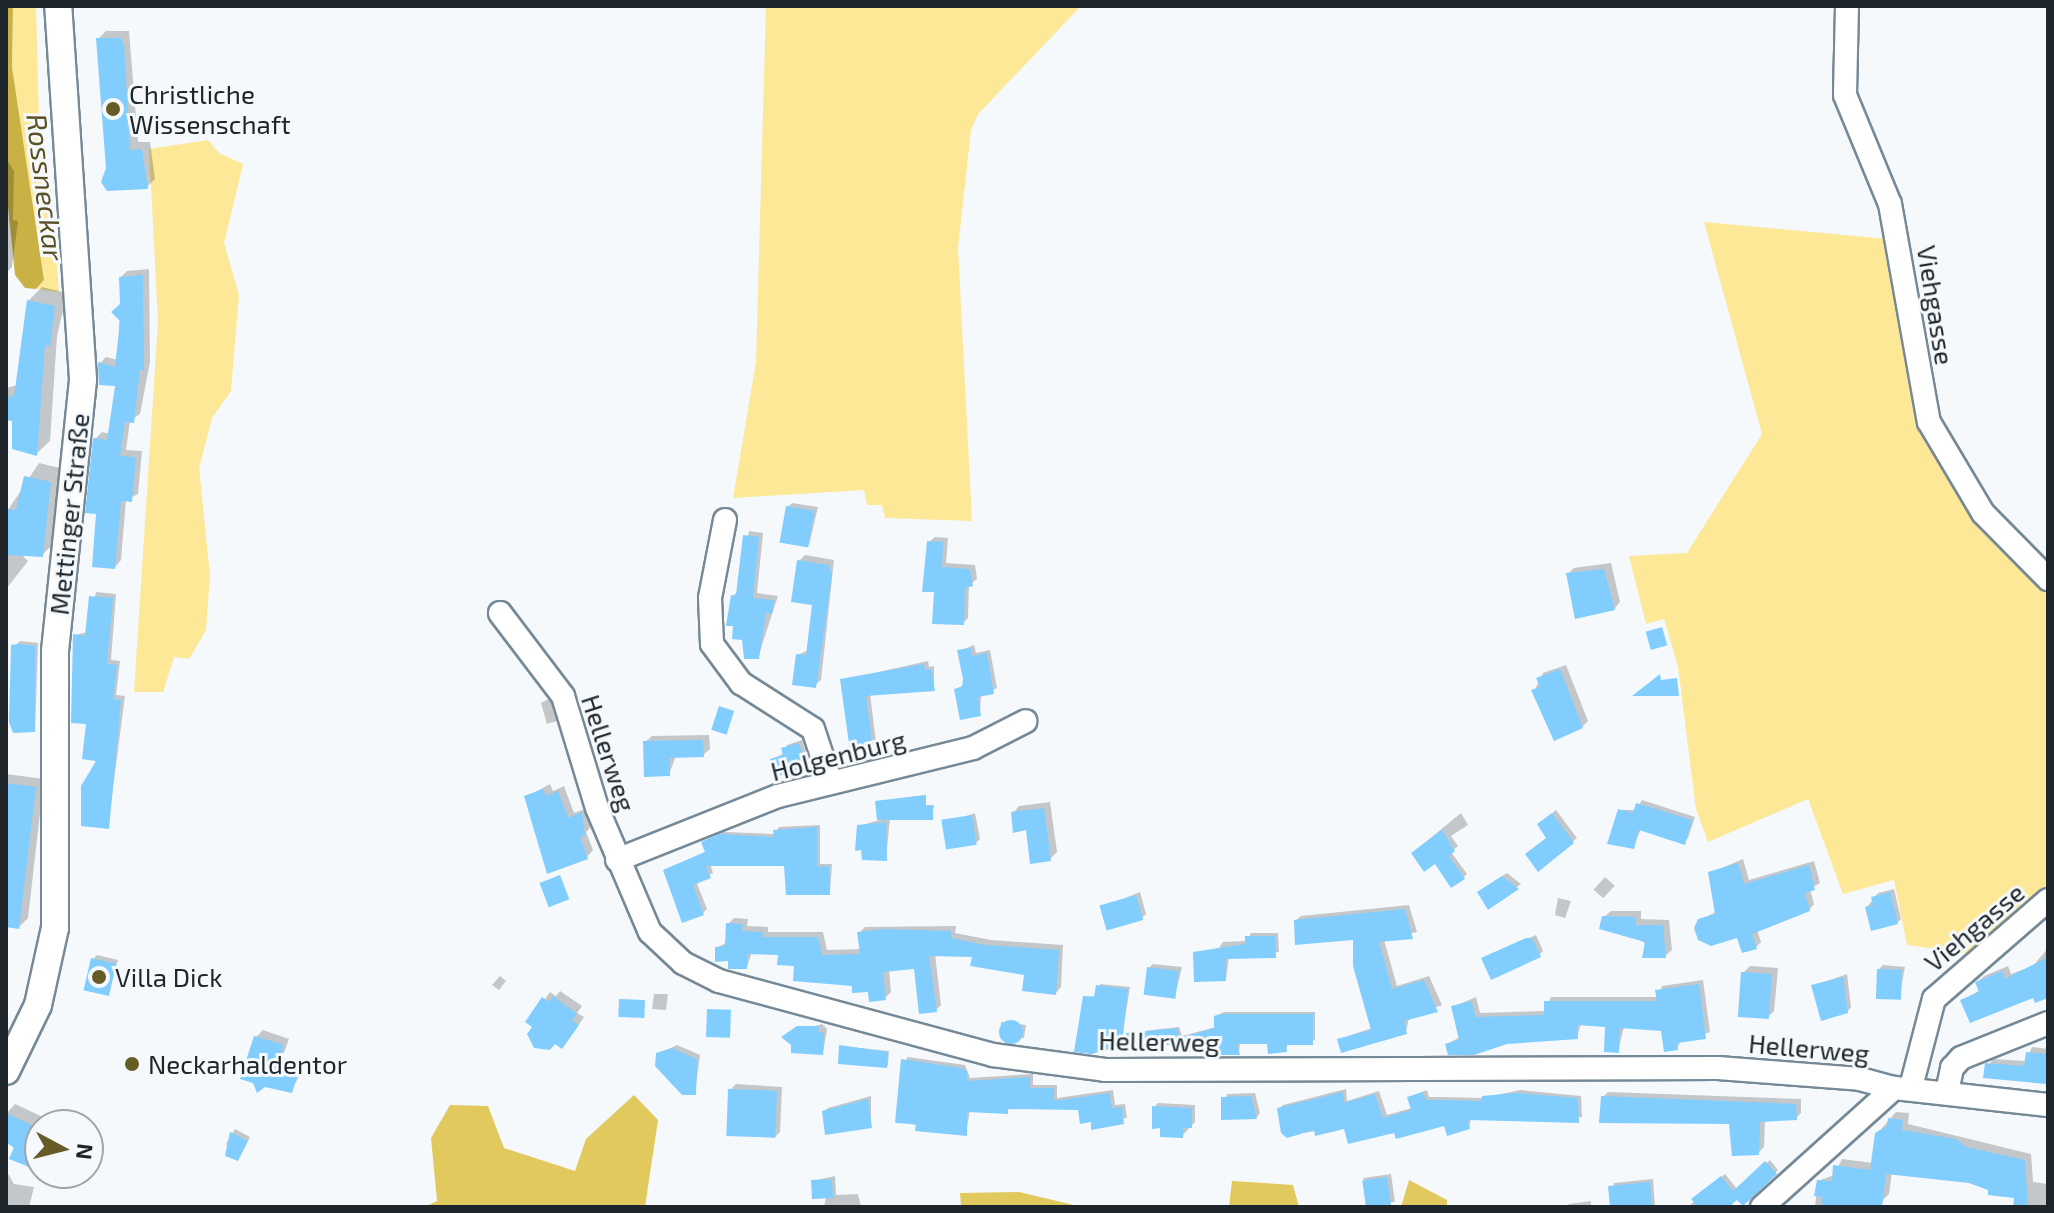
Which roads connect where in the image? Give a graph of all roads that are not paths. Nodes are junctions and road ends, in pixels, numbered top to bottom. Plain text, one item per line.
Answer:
1 (58, 6) edge
2 (1847, 6) edge
3 (725, 520) dead end
4 (2048, 579) edge
5 (500, 613) dead end
6 (1026, 721) dead end
7 (830, 780) junction
8 (617, 860) junction
9 (2048, 900) edge
10 (32, 1020) junction
11 (2048, 1023) edge
12 (6, 1049) edge
13 (6, 1071) edge
14 (1903, 1088) junction
15 (1947, 1092) junction
16 (2048, 1105) edge
17 (1762, 1207) edge

1 - 10 main road, Mettinger Straße
2 - 4 street, Viehgasse
3 - 7 street
5 - 8 street, Hellerweg
6 - 7 street, Holgenburg
7 - 8 street, Holgenburg
8 - 14 street, Hellerweg
9 - 14 street, Viehgasse
10 - 12 main road, Mettinger Straße
10 - 13 main road, Mettinger Straße
11 - 15 street
14 - 15 street, Hellerweg
14 - 17 street
15 - 16 street, Hellerweg

